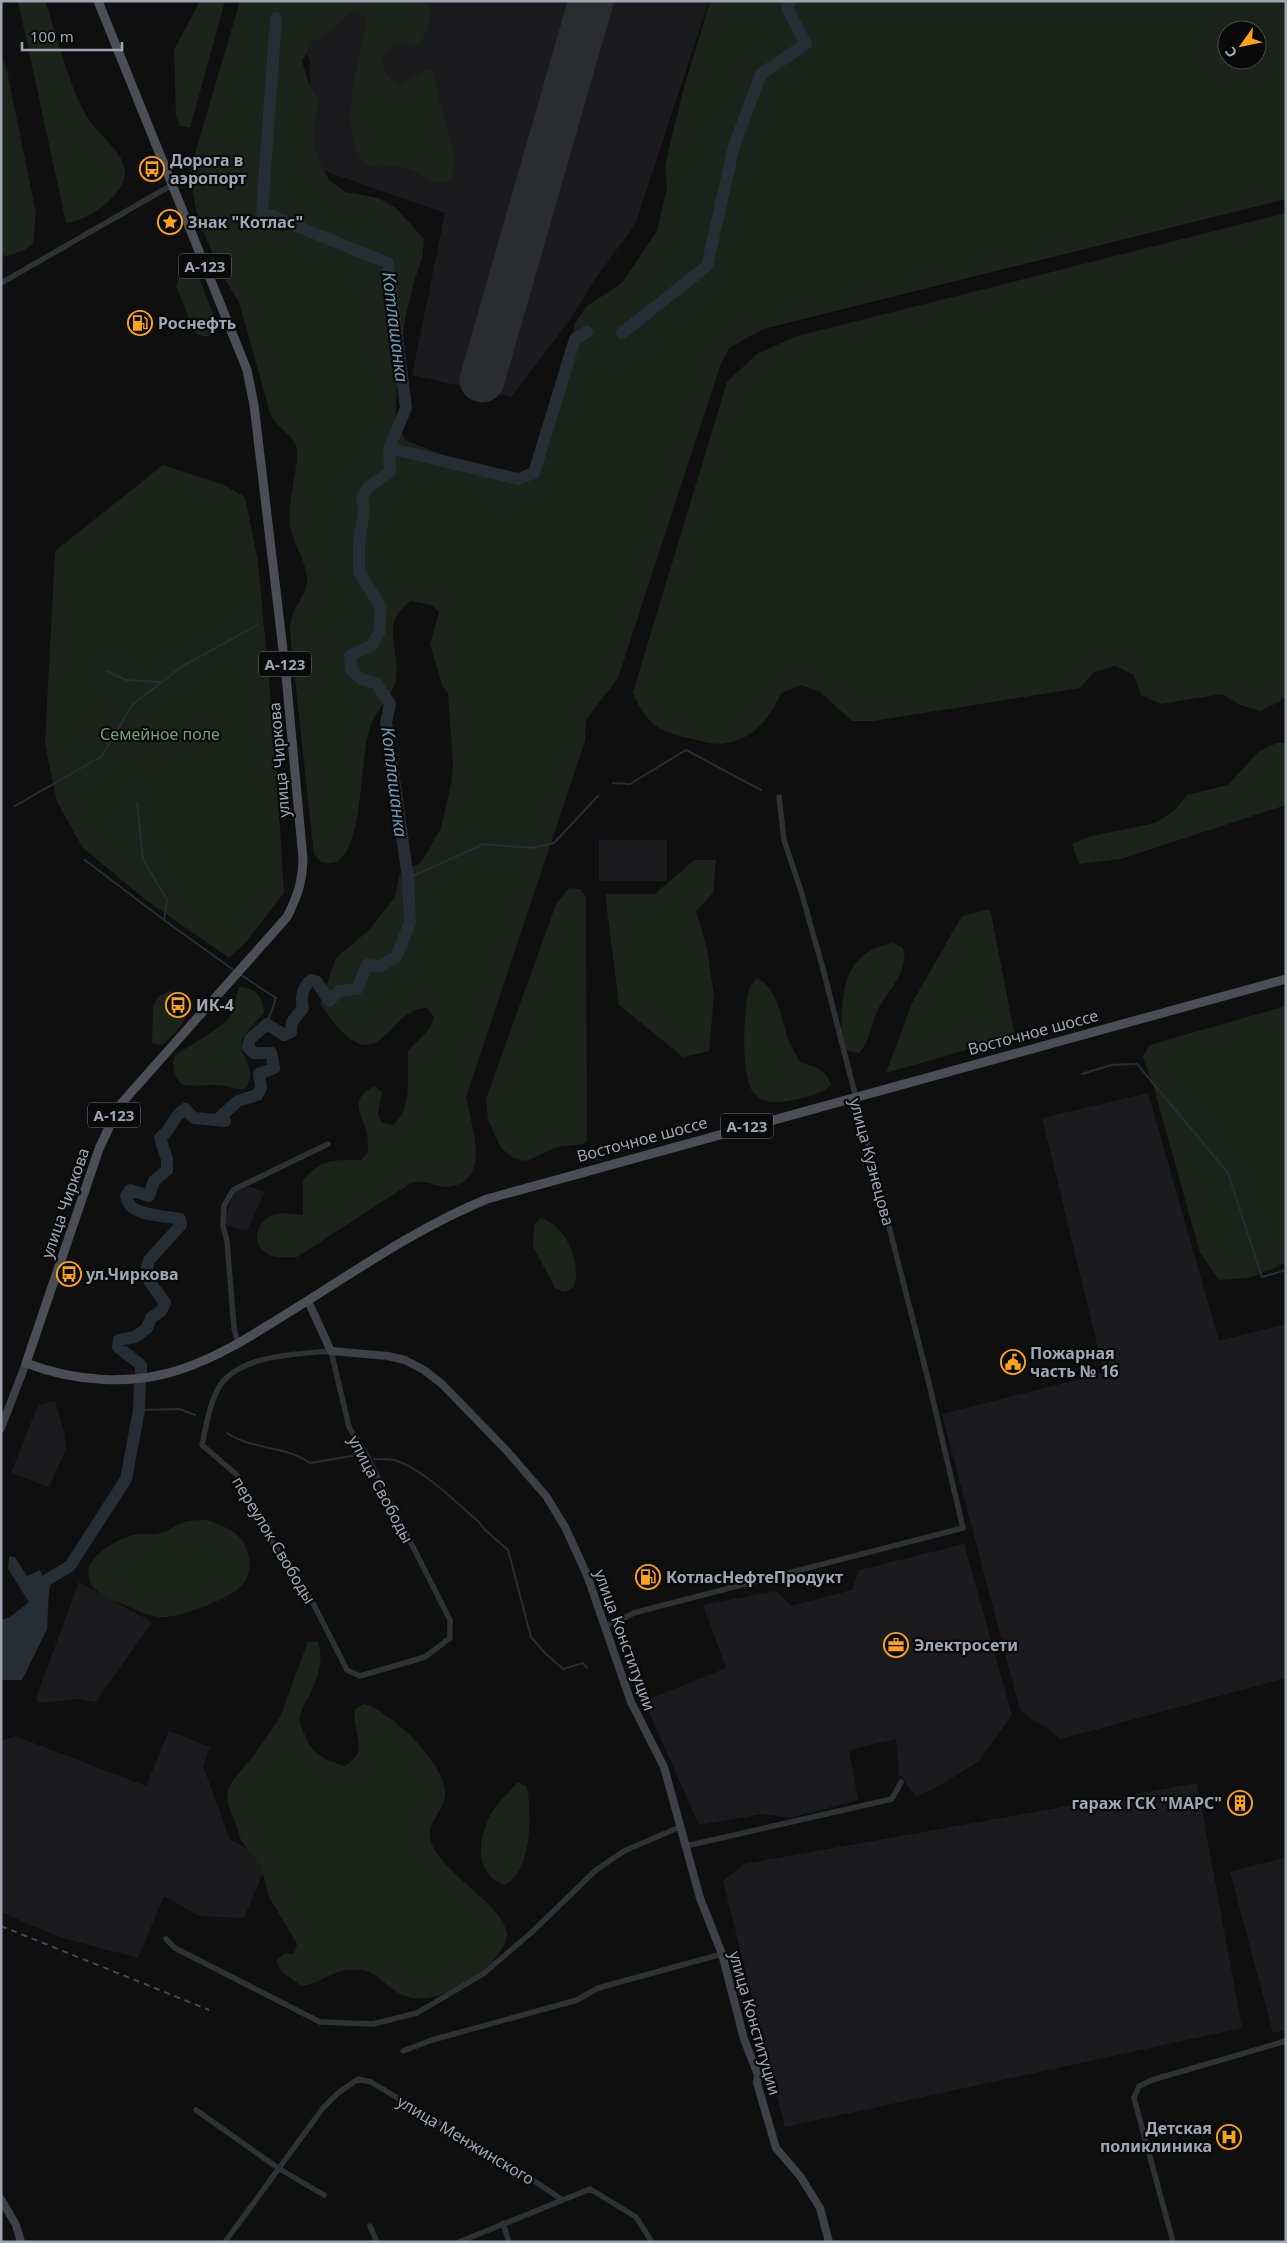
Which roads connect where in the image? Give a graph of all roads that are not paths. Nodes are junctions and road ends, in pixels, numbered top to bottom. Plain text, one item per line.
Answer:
1 (98, 1) edge
2 (172, 185) junction
3 (1, 283) edge
4 (779, 798) dead end
5 (1286, 979) edge
6 (854, 1097) junction
7 (328, 1144) dead end
8 (308, 1300) junction
9 (238, 1343) junction
10 (330, 1351) junction
11 (26, 1363) junction
12 (1, 1428) edge
13 (606, 1626) junction
14 (347, 1670) joint
15 (901, 1782) dead end
16 (680, 1827) junction
17 (686, 1846) junction
18 (166, 1939) dead end
19 (722, 1954) junction
20 (1286, 2041) edge
21 (404, 2052) dead end
22 (196, 2110) dead end
23 (278, 2168) junction
24 (324, 2195) dead end
25 (1, 2199) edge
26 (561, 2199) junction
27 (503, 2223) junction
28 (370, 2226) dead end
29 (21, 2242) edge
30 (225, 2242) edge
31 (377, 2242) edge
32 (459, 2242) edge
33 (510, 2242) edge
34 (652, 2242) edge
35 (830, 2242) edge
36 (1173, 2242) edge

1 - 2 main road, улица Чиркова / А-123
2 - 3 street
2 - 11 main road, улица Чиркова / А-123
4 - 6 street, улица Кузнецова
5 - 6 main road, Восточное шоссе / А-123
6 - 8 main road, Восточное шоссе / А-123
6 - 13 street, улица Кузнецова
7 - 9 street
8 - 9 main road, Восточное шоссе / А-123
8 - 10 main road
9 - 11 main road, А-123
10 - 13 main road, улица Конституции
10 - 14 street, улица Свободы
10 - 14 street, переулок Свободы
11 - 12 main road, улица Чиркова
13 - 16 main road, улица Конституции
15 - 17 street
16 - 17 main road, улица Конституции
16 - 18 street
17 - 19 main road, улица Конституции
19 - 21 street
19 - 35 main road, улица Конституции
20 - 36 street
22 - 23 street
23 - 24 street
23 - 26 street, улица Менжинского
23 - 30 street
25 - 29 main road
26 - 27 street
26 - 34 street
27 - 32 street
27 - 33 street
28 - 31 street

